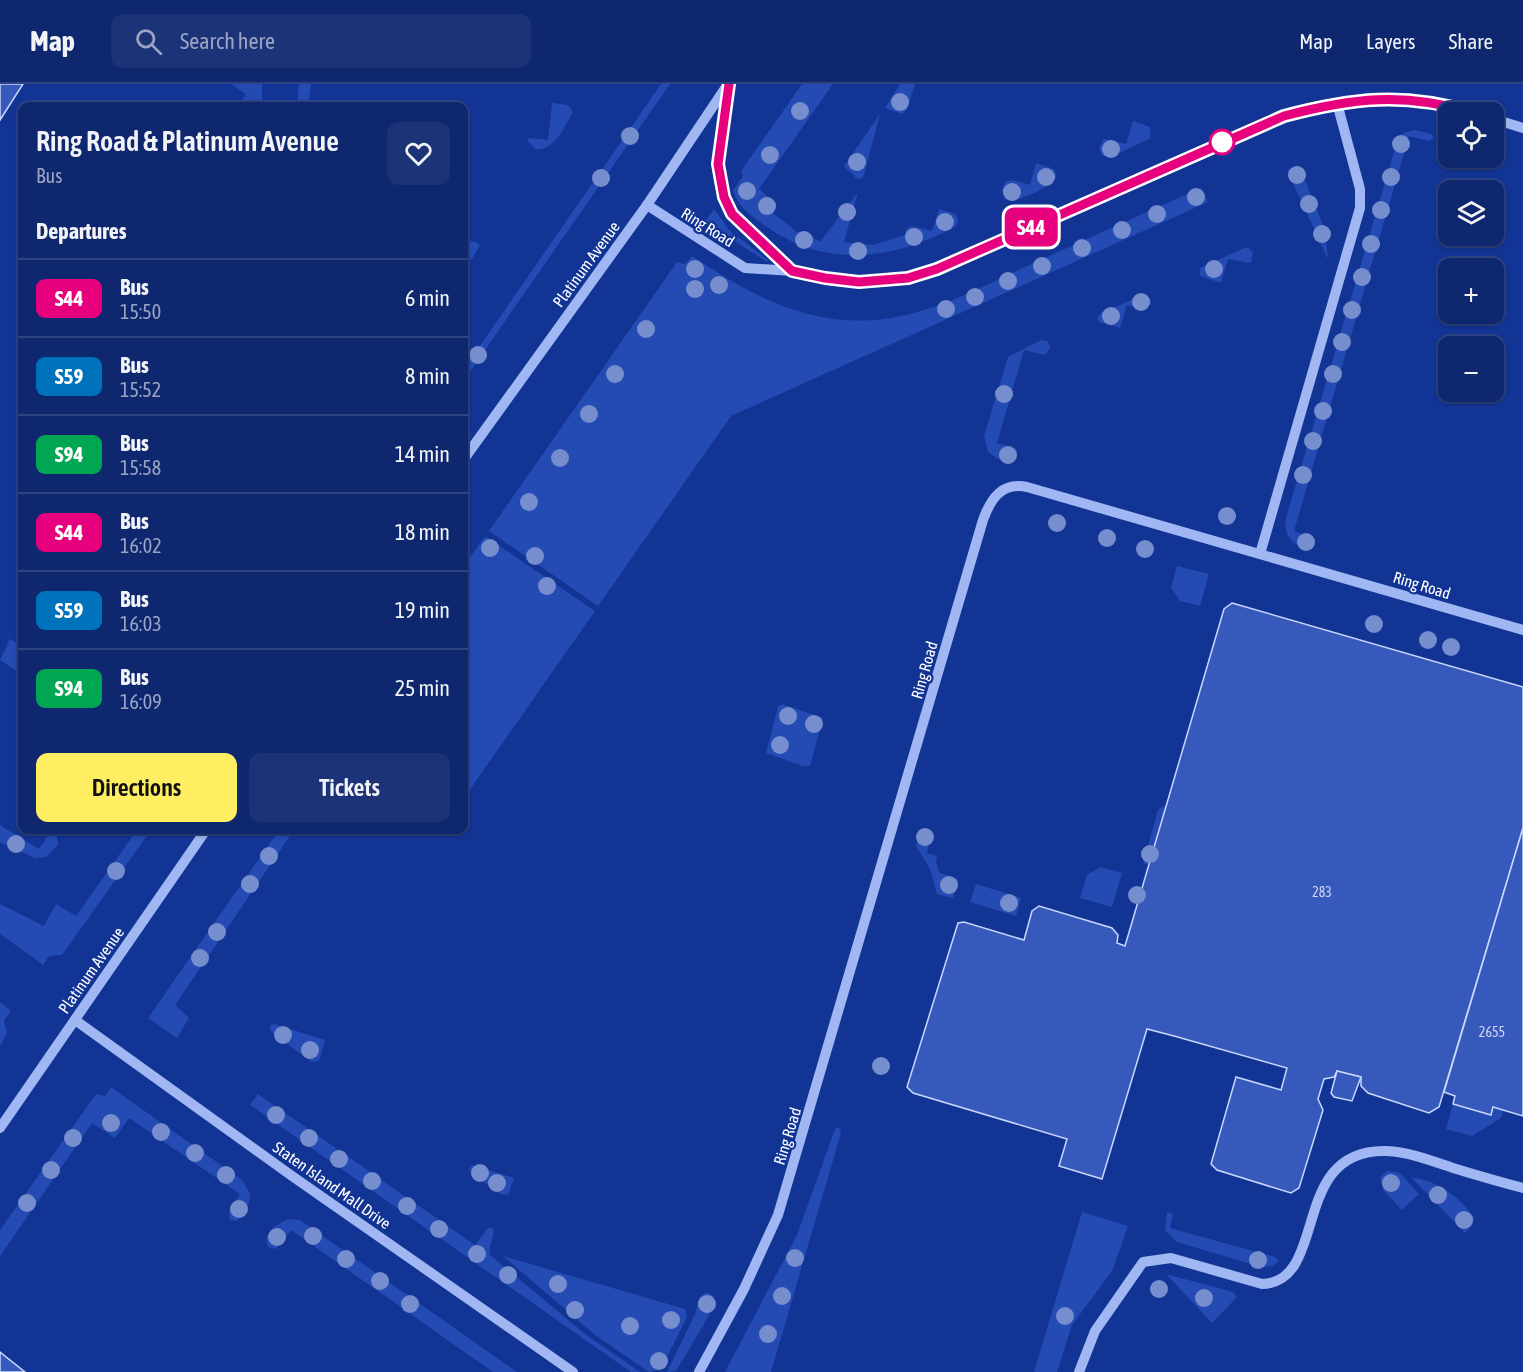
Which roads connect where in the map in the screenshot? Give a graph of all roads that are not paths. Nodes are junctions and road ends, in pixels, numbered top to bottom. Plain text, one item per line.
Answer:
1 (729, 84) edge
2 (1337, 104) junction
3 (1438, 104) edge
4 (1504, 122) edge
5 (1523, 128) edge
6 (647, 205) junction
7 (792, 271) junction
8 (468, 453) edge
9 (1260, 554) junction
10 (1523, 630) edge
11 (203, 834) edge
12 (75, 1020) junction
13 (0, 1128) edge
14 (1523, 1188) edge
15 (573, 1372) edge
16 (699, 1372) edge
17 (1079, 1372) edge

1 - 6 street, Platinum Avenue
1 - 7 street, Ring Road
2 - 3 street, Ring Road
2 - 7 street, Ring Road
2 - 9 street
4 - 5 street
6 - 7 street, Ring Road
6 - 8 street, Platinum Avenue
9 - 10 street, Ring Road
9 - 16 street, Ring Road
11 - 12 street, Platinum Avenue
12 - 13 street, Platinum Avenue
12 - 15 street, Staten Island Mall Drive
14 - 17 street

